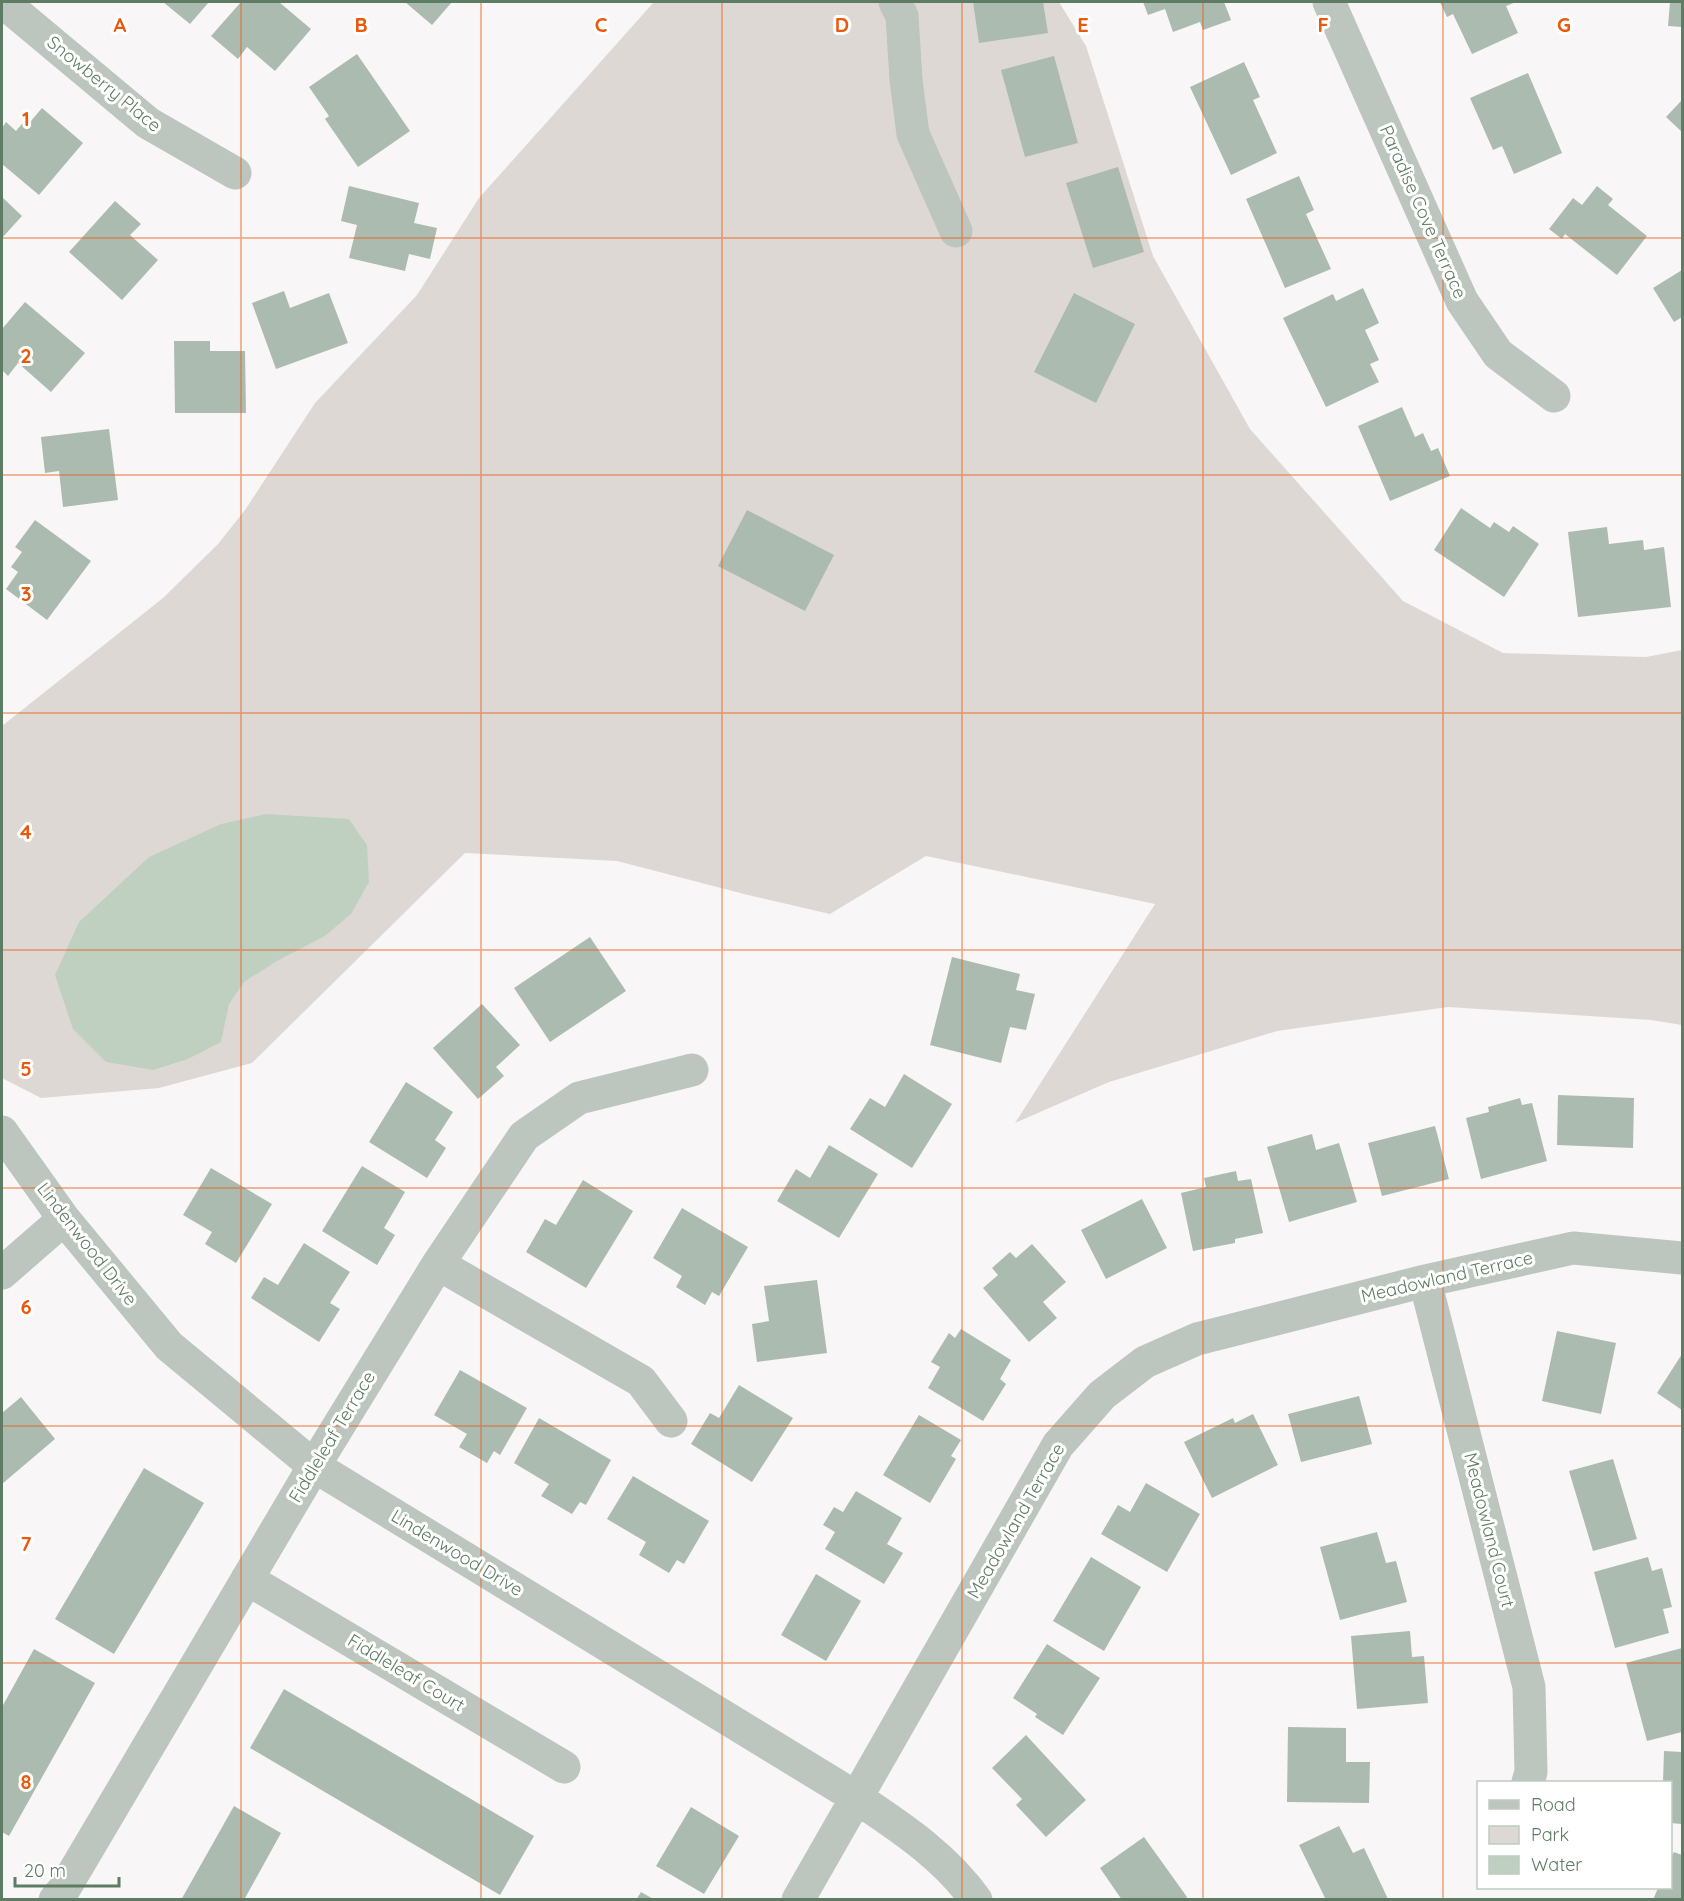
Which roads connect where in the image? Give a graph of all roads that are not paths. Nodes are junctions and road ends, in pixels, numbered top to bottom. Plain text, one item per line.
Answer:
1 (895, 2) edge
2 (1329, 2) edge
3 (8, 8) edge
4 (236, 173) dead end
5 (956, 231) dead end
6 (1554, 396) dead end
7 (692, 1070) dead end
8 (2, 1132) edge
9 (64, 1219) junction
10 (1683, 1258) edge
11 (438, 1264) junction
12 (2, 1273) edge
13 (1425, 1281) junction
14 (670, 1421) dead end
15 (314, 1466) junction
16 (247, 1579) junction
17 (564, 1767) dead end
18 (1528, 1781) edge
19 (857, 1798) junction
20 (54, 1899) edge
21 (798, 1899) edge
22 (976, 1899) edge

1 - 5 street
2 - 6 street, Paradise Cove Terrace
3 - 4 street, Snowberry Place
7 - 11 street, Fiddleleaf Terrace
8 - 9 street, Lindenwood Drive
9 - 12 street
9 - 15 street, Lindenwood Drive
10 - 13 street, Meadowland Terrace
11 - 14 street
11 - 15 street, Fiddleleaf Terrace
13 - 18 street, Meadowland Court
13 - 19 street, Meadowland Terrace
15 - 16 street, Fiddleleaf Terrace
15 - 19 street, Lindenwood Drive
16 - 17 street, Fiddleleaf Court
16 - 20 street, Fiddleleaf Terrace
19 - 21 street, Meadowland Terrace
19 - 22 street, Lindenwood Drive

